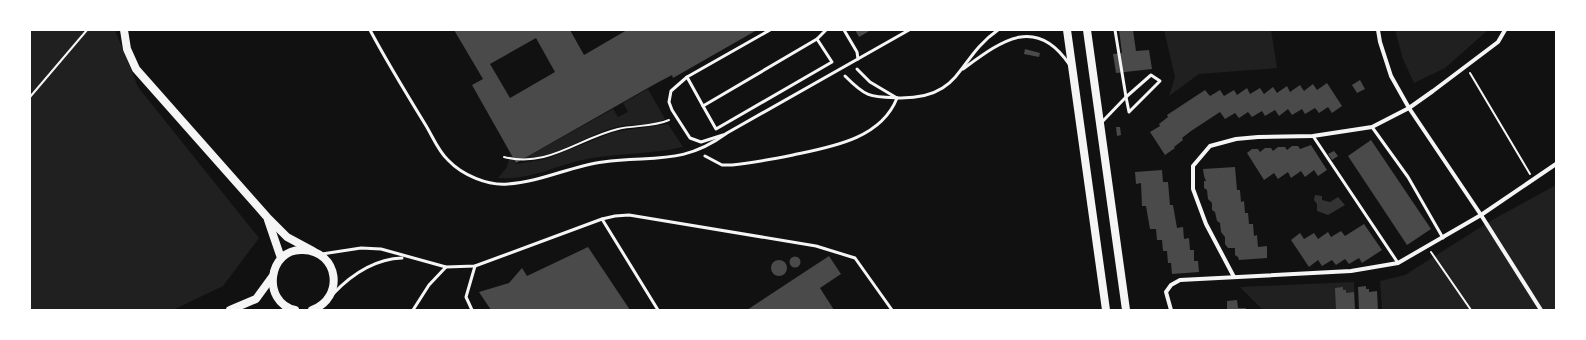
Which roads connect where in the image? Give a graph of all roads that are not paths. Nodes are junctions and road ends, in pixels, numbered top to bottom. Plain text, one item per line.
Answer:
1 (124, 30) edge
2 (370, 30) edge
3 (770, 30) edge
4 (826, 30) edge
5 (844, 30) edge
6 (908, 30) edge
7 (998, 30) edge
8 (1067, 30) edge
9 (1087, 30) edge
10 (1115, 30) edge
11 (1378, 30) edge
12 (1505, 30) edge
13 (817, 39) junction
14 (858, 59) junction
15 (1073, 68) junction
16 (857, 69) dead end
17 (962, 71) junction
18 (845, 76) dead end
19 (687, 78) junction
20 (897, 98) junction
21 (1126, 98) junction
22 (703, 106) junction
23 (1409, 108) junction
24 (1100, 124) junction
25 (1372, 127) junction
26 (727, 134) junction
27 (1313, 136) junction
28 (705, 156) dead end
29 (1556, 164) edge
30 (1481, 215) junction
31 (267, 217) junction
32 (602, 219) junction
33 (1443, 238) junction
34 (312, 251) junction
35 (320, 255) junction
36 (405, 257) junction
37 (281, 258) junction
38 (1398, 263) junction
39 (475, 266) junction
40 (446, 267) junction
41 (272, 277) junction
42 (1234, 277) junction
43 (325, 302) junction
44 (283, 304) junction
45 (230, 310) edge
46 (276, 310) edge
47 (295, 310) edge
48 (312, 310) edge
49 (413, 310) edge
50 (472, 310) edge
51 (658, 310) edge
52 (892, 310) edge
53 (1106, 310) edge
54 (1126, 310) edge
55 (1171, 310) edge
56 (1541, 310) edge

1 - 31 main road
2 - 26 lane
3 - 19 lane
4 - 13 lane
5 - 14 lane
6 - 14 lane
7 - 17 lane
8 - 15 main road
9 - 24 main road
10 - 21 lane
11 - 23 street
12 - 23 street
13 - 22 lane
13 - 22 lane
14 - 26 lane
15 - 17 lane
15 - 53 main road
16 - 20 lane
17 - 20 lane
18 - 20 lane
19 - 22 lane
19 - 26 lane
20 - 28 lane
21 - 21 lane
21 - 24 lane
23 - 25 street
23 - 30 street
24 - 54 main road
25 - 27 street
25 - 33 lane
27 - 38 lane
27 - 42 street
29 - 30 street
30 - 33 street
30 - 56 street
31 - 34 main road
31 - 37 main road
32 - 39 lane
32 - 51 lane
32 - 52 lane
33 - 38 street
34 - 35 main road
34 - 37 main road
35 - 36 lane
35 - 43 main road
36 - 40 lane
36 - 43 lane
37 - 41 main road
38 - 42 street
39 - 40 lane
39 - 50 lane
40 - 49 lane
41 - 44 main road
41 - 45 main road
42 - 55 street
43 - 48 main road
44 - 46 main road
44 - 47 main road

